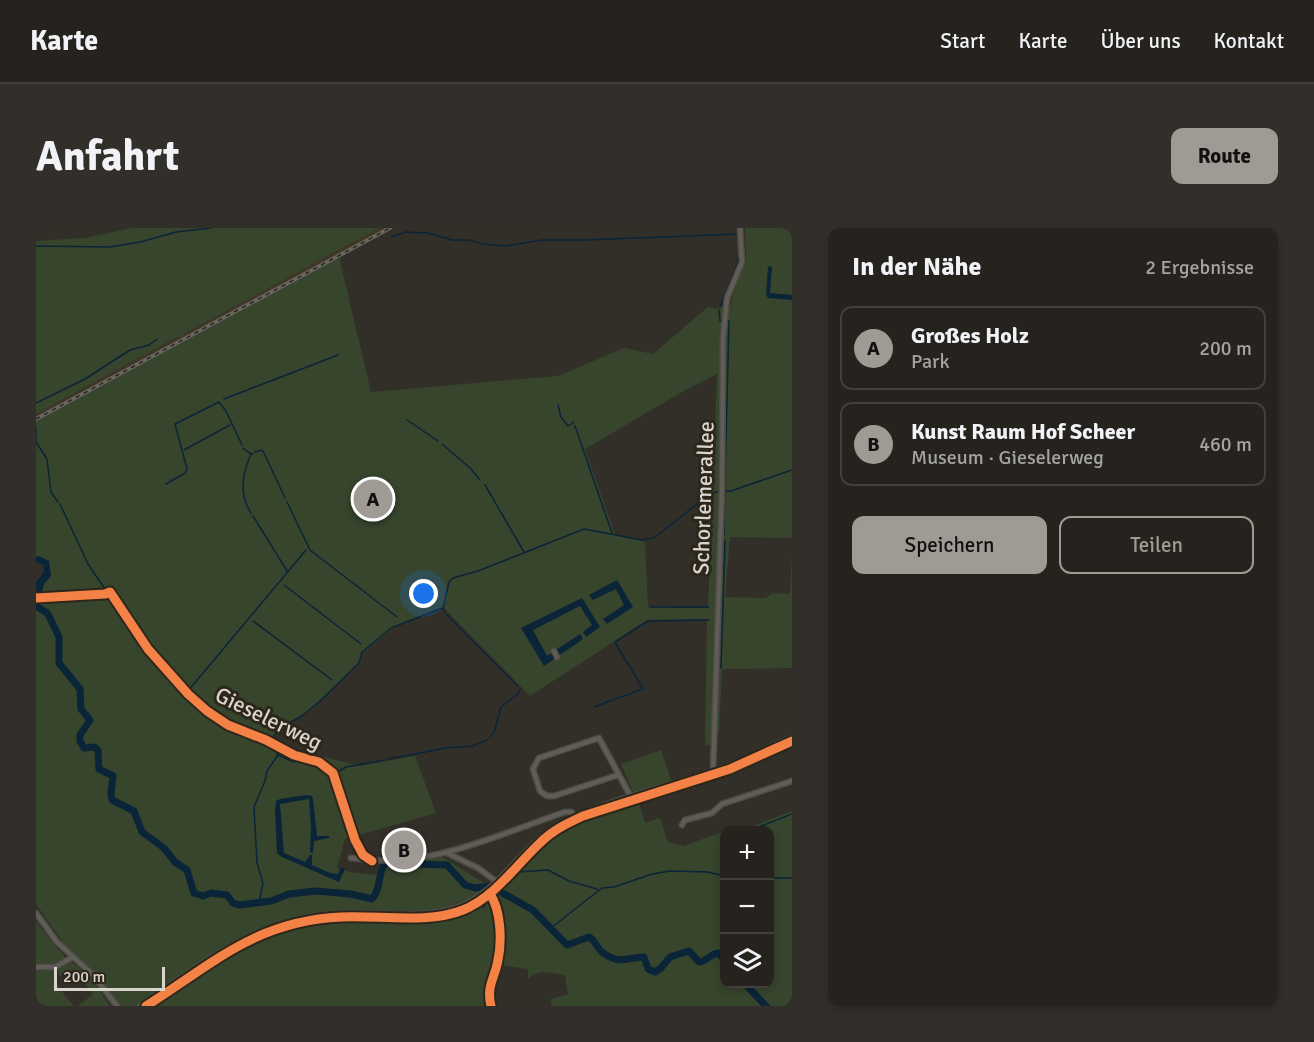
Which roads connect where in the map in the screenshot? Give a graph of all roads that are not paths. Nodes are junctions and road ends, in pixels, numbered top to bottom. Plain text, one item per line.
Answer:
1 (740, 228) edge
2 (554, 651) dead end
3 (557, 657) dead end
4 (792, 738) edge
5 (713, 772) junction
6 (618, 774) junction
7 (792, 781) edge
8 (631, 797) junction
9 (576, 817) junction
10 (682, 825) dead end
11 (448, 853) junction
12 (351, 858) dead end
13 (496, 884) junction
14 (36, 913) edge
15 (73, 957) junction
16 (36, 967) edge
17 (117, 1006) edge
18 (141, 1006) edge

1 - 5 street, Schorlemerallee
2 - 3 street
4 - 5 street
5 - 8 street
6 - 6 street
6 - 8 street
7 - 10 street
8 - 9 street
9 - 11 street
9 - 13 street
11 - 12 street
11 - 13 street
13 - 18 street
14 - 15 street
15 - 16 street
15 - 17 street

